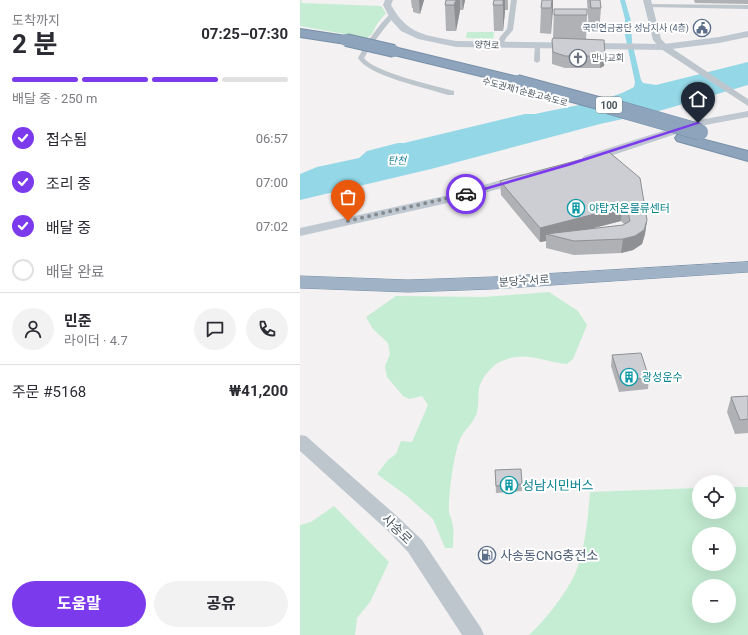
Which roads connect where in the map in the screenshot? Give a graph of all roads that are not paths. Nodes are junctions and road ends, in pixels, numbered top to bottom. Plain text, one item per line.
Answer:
1 (389, 0) edge
2 (514, 0) edge
3 (648, 3) edge
4 (748, 7) edge
5 (392, 15) junction
6 (300, 33) edge
7 (748, 34) edge
8 (300, 41) edge
9 (342, 44) junction
10 (500, 46) junction
11 (537, 46) junction
12 (664, 47) junction
13 (537, 61) dead end
14 (511, 84) junction
15 (451, 93) dead end
16 (748, 103) edge
17 (748, 114) edge
18 (748, 146) edge
19 (748, 156) edge
20 (578, 162) edge
21 (532, 175) edge
22 (300, 232) edge
23 (748, 256) edge
24 (748, 267) edge
25 (300, 272) edge
26 (300, 282) edge
27 (300, 441) edge
28 (474, 635) edge

1 - 5 main road
2 - 10 street
3 - 4 street
3 - 12 street
5 - 10 main road, 양현로
5 - 15 street
6 - 9 highway, 수도권제1순환고속도로 / 100
7 - 12 main road
8 - 9 highway, 수도권제1순환고속도로 / 100
9 - 14 highway, 수도권제1순환고속도로 / 100
10 - 11 main road, 양현로
11 - 12 main road, 양현로
11 - 13 street
12 - 16 street
14 - 18 highway, 수도권제1순환고속도로 / 100, bridge
14 - 19 highway, 수도권제1순환고속도로 / 100
17 - 20 main road
21 - 22 main road
23 - 25 highway, 분당수서로
24 - 26 highway, 분당수서로
27 - 28 street, 사송로

